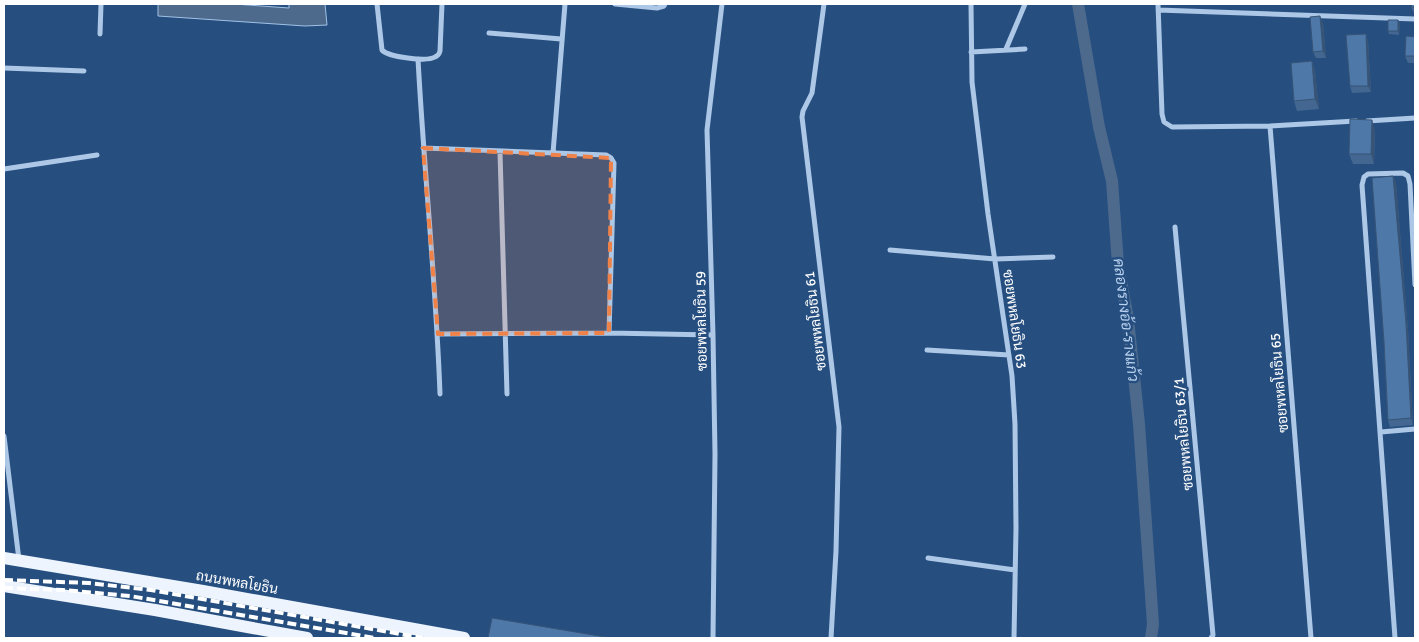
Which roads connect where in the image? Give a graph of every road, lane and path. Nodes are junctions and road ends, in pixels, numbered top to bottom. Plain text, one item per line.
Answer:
1 (101, 4) edge
2 (377, 4) edge
3 (442, 4) edge
4 (565, 4) edge
5 (615, 4) edge
6 (665, 4) edge
7 (722, 4) edge
8 (824, 4) edge
9 (971, 4) edge
10 (1025, 4) edge
11 (1158, 4) edge
12 (1158, 10) junction
13 (1415, 19) edge
14 (488, 33) dead end
15 (100, 34) dead end
16 (561, 39) junction
17 (1025, 49) dead end
18 (1006, 50) junction
19 (972, 52) junction
20 (418, 59) junction
21 (4, 68) edge
22 (84, 70) dead end
23 (1415, 118) edge
24 (1270, 126) junction
25 (423, 148) junction
26 (500, 152) junction
27 (553, 153) junction
28 (97, 155) dead end
29 (4, 169) edge
30 (1175, 227) dead end
31 (890, 250) dead end
32 (1052, 257) dead end
33 (994, 259) junction
34 (1415, 284) edge
35 (609, 333) junction
36 (438, 334) junction
37 (505, 334) junction
38 (713, 335) junction
39 (926, 350) dead end
40 (1009, 355) junction
41 (440, 394) dead end
42 (507, 394) dead end
43 (1415, 429) edge
44 (1381, 432) junction
45 (4, 436) edge
46 (4, 558) edge
47 (928, 558) dead end
48 (19, 560) junction
49 (1015, 570) junction
50 (4, 586) edge
51 (1212, 637) edge
52 (307, 638) edge
53 (464, 638) edge
54 (713, 638) edge
55 (831, 638) edge
56 (1014, 638) edge
57 (1311, 638) edge
58 (1395, 638) edge

1 - 15 street
2 - 20 street
3 - 20 street
4 - 16 street
5 - 6 street
7 - 38 street, ซอยพหลโยธิน 59
8 - 55 street, ซอยพหลโยธิน 61
9 - 19 street, ซอยพหลโยธิน 63
10 - 18 street
11 - 12 street
12 - 13 street
12 - 24 street
14 - 16 street
16 - 27 street
17 - 18 street
18 - 19 street
19 - 33 street, ซอยพหลโยธิน 63
20 - 25 street
21 - 22 street
23 - 24 street
24 - 57 street, ซอยพหลโยธิน 65
25 - 26 street
25 - 36 street
26 - 27 street
26 - 37 street
27 - 35 street
28 - 29 street
30 - 51 street, ซอยพหลโยธิน 63/1
31 - 33 street
32 - 33 street
33 - 40 street, ซอยพหลโยธิน 63
34 - 44 street
35 - 37 street
35 - 38 street
36 - 37 street
36 - 41 street
37 - 42 street
38 - 54 street, ซอยพหลโยธิน 59
39 - 40 street
40 - 49 street, ซอยพหลโยธิน 63
43 - 44 street
44 - 58 street
45 - 48 street
46 - 48 main road, ถนนพหลโยธิน
47 - 49 street
48 - 53 main road, ถนนพหลโยธิน
49 - 56 street, ซอยพหลโยธิน 63
50 - 52 main road

